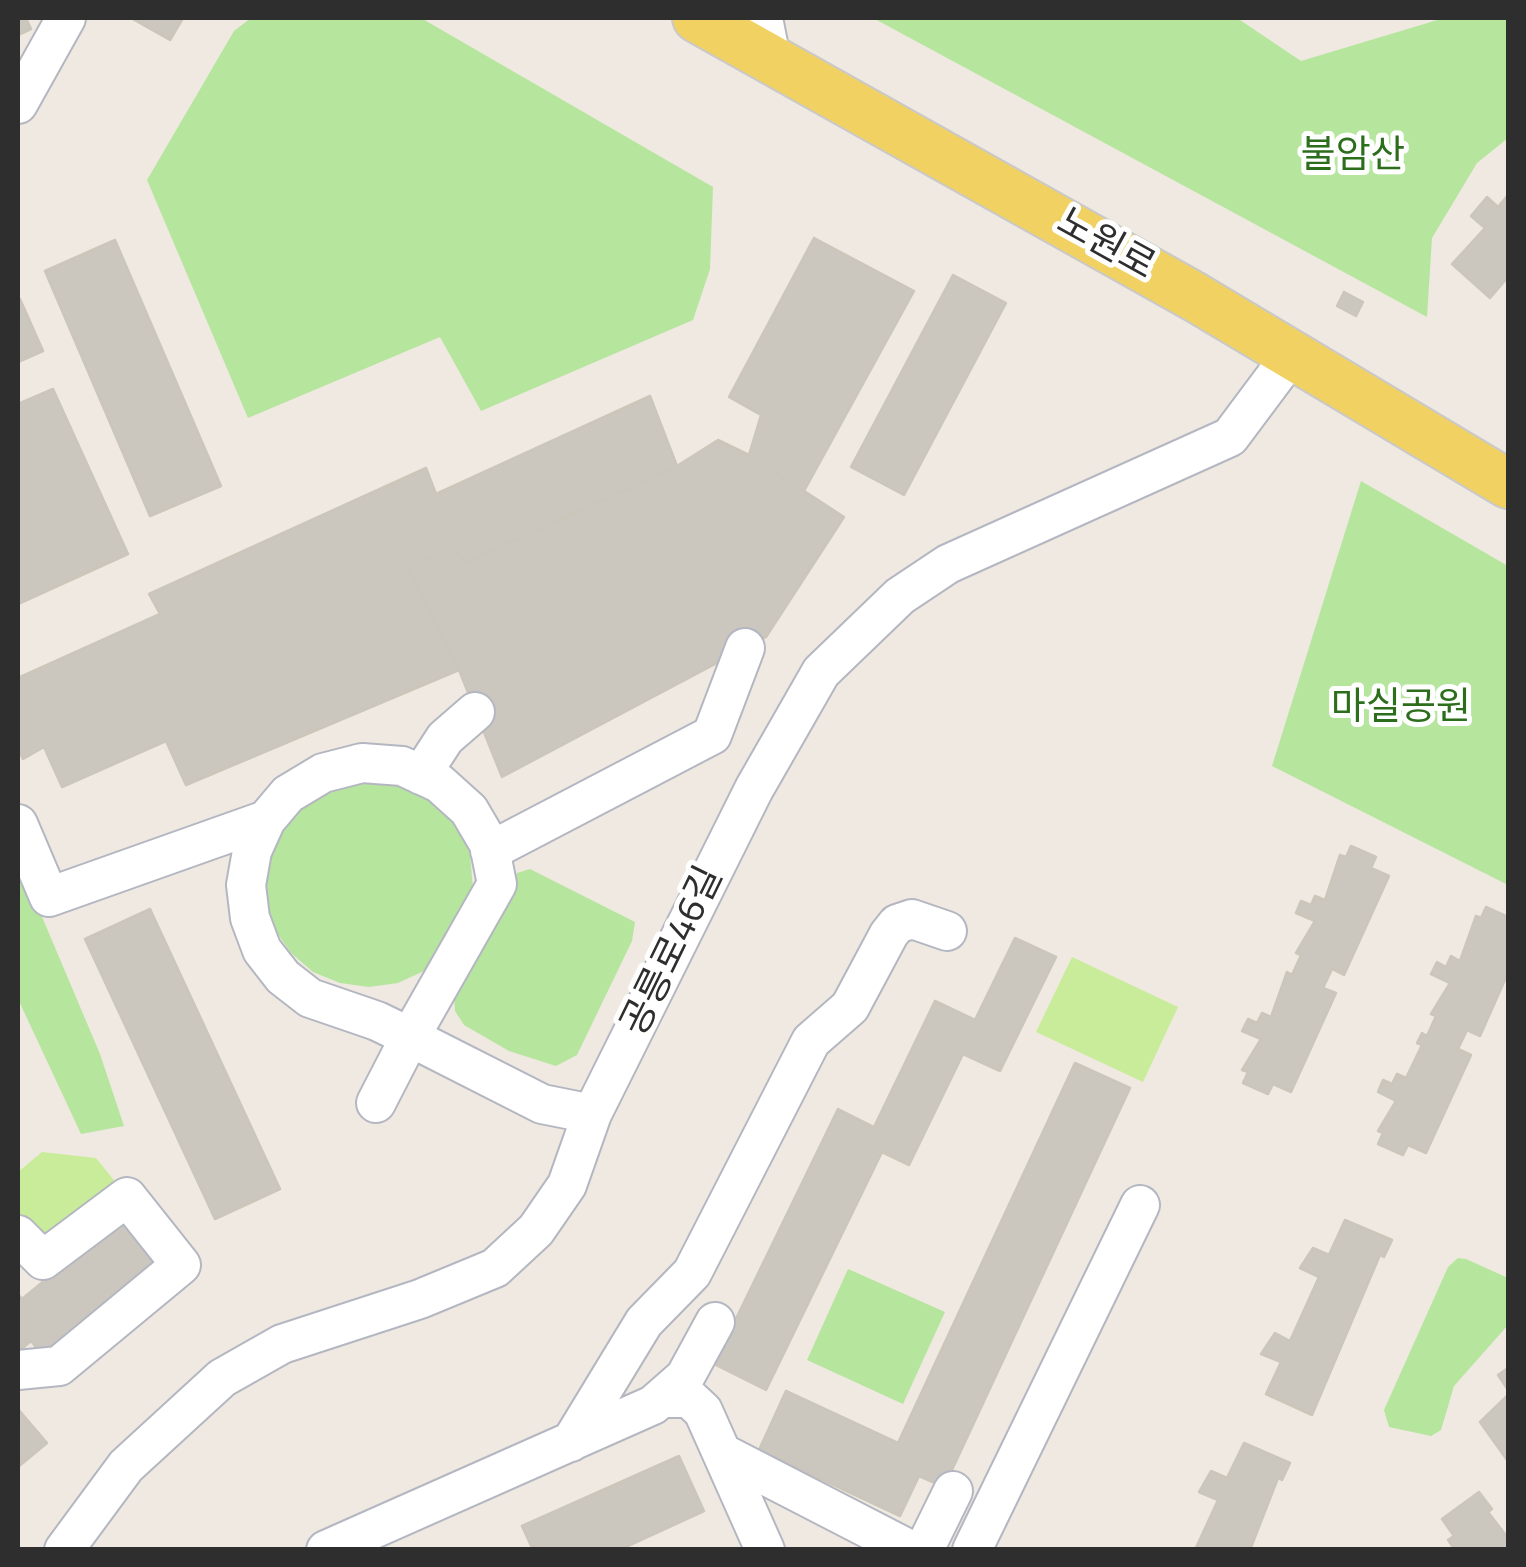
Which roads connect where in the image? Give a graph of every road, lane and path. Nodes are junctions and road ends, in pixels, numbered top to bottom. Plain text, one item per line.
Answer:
1 (66, 18) edge
2 (697, 18) edge
3 (767, 38) edge
4 (18, 104) edge
5 (1292, 354) junction
6 (1508, 484) edge
7 (745, 648) dead end
8 (475, 712) dead end
9 (421, 775) junction
10 (266, 820) junction
11 (18, 824) edge
12 (490, 852) junction
13 (948, 931) dead end
14 (410, 1038) junction
15 (376, 1104) dead end
16 (592, 1114) junction
17 (1140, 1205) dead end
18 (18, 1235) edge
19 (715, 1322) dead end
20 (18, 1370) edge
21 (663, 1398) junction
22 (571, 1442) junction
23 (722, 1453) junction
24 (952, 1491) dead end
25 (64, 1550) edge
26 (326, 1550) edge
27 (765, 1550) edge
28 (910, 1550) edge
29 (924, 1550) edge
30 (972, 1550) edge

1 - 4 street
2 - 3 main road, 노원로
3 - 5 main road, 노원로
5 - 6 main road, 노원로
5 - 16 street, 공릉로46길
7 - 12 street
8 - 9 street
9 - 10 street
9 - 12 street
10 - 11 street
10 - 14 street
12 - 14 street
13 - 22 street
14 - 15 street
14 - 16 street
16 - 25 street, 공릉로46길
17 - 30 street
18 - 20 street
19 - 21 street
21 - 22 street
21 - 23 street
22 - 26 street
23 - 27 street
23 - 28 street
24 - 29 street

